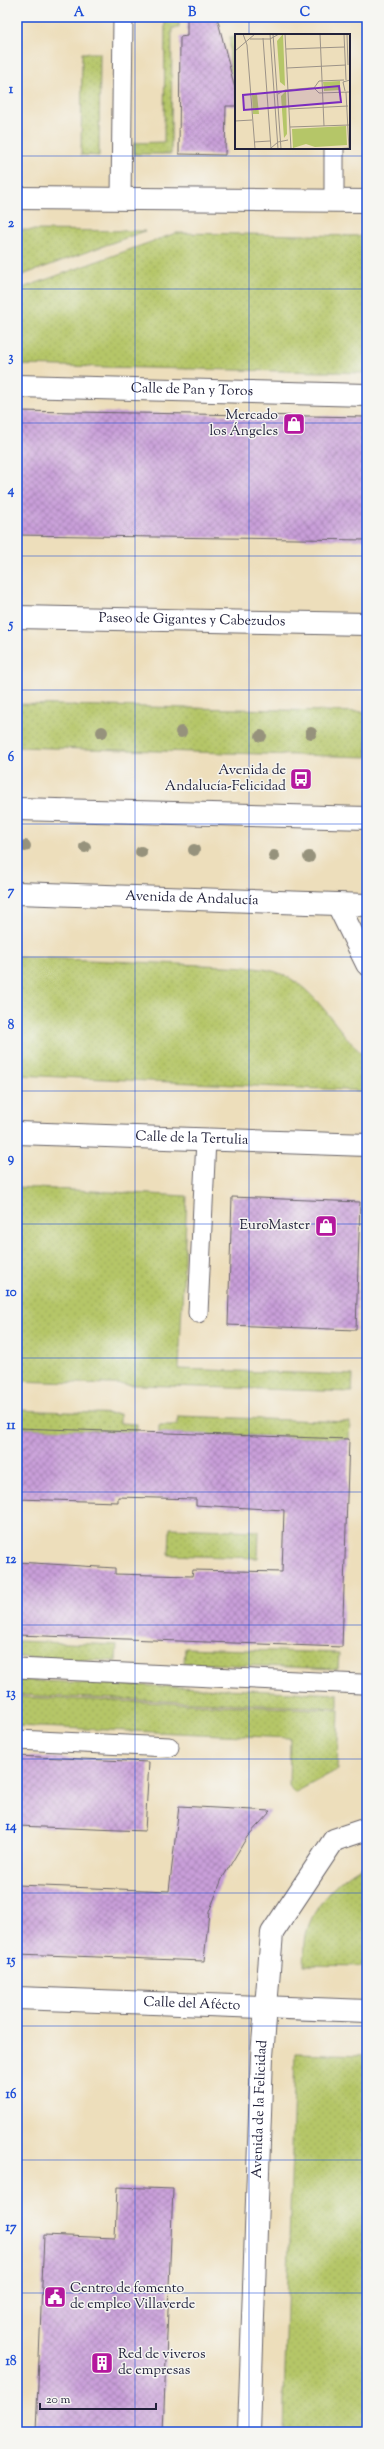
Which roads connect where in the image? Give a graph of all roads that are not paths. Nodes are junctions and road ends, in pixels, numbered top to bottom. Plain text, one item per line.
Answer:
1 (123, 17) edge
2 (334, 149) edge
3 (17, 198) edge
4 (121, 199) junction
5 (334, 201) junction
6 (367, 201) edge
7 (17, 386) edge
8 (367, 395) edge
9 (17, 617) edge
10 (367, 624) edge
11 (17, 809) edge
12 (367, 818) edge
13 (17, 893) edge
14 (338, 905) junction
15 (367, 905) edge
16 (367, 964) edge
17 (17, 1133) edge
18 (206, 1139) junction
19 (367, 1145) edge
20 (198, 1312) dead end
21 (17, 1668) edge
22 (361, 1684) dead end
23 (17, 1740) edge
24 (169, 1747) dead end
25 (367, 1829) edge
26 (17, 1998) edge
27 (265, 2007) junction
28 (367, 2011) edge
29 (249, 2432) edge

1 - 4 lane
2 - 5 lane
3 - 4 street
4 - 5 street
5 - 6 street
7 - 8 street, Calle de Pan y Toros
9 - 10 street, Paseo de Gigantes y Cabezudos
11 - 12 street
13 - 14 street, Avenida de Andalucía
14 - 15 street, Avenida de Andalucía
14 - 16 street
17 - 18 street, Calle de la Tertulia
18 - 19 street, Calle de la Tertulia
18 - 20 lane
21 - 22 lane
23 - 24 lane
25 - 27 street, Avenida de la Felicidad
26 - 27 street, Calle del Afécto
27 - 28 street, Calle del Afécto
27 - 29 street, Avenida de la Felicidad

